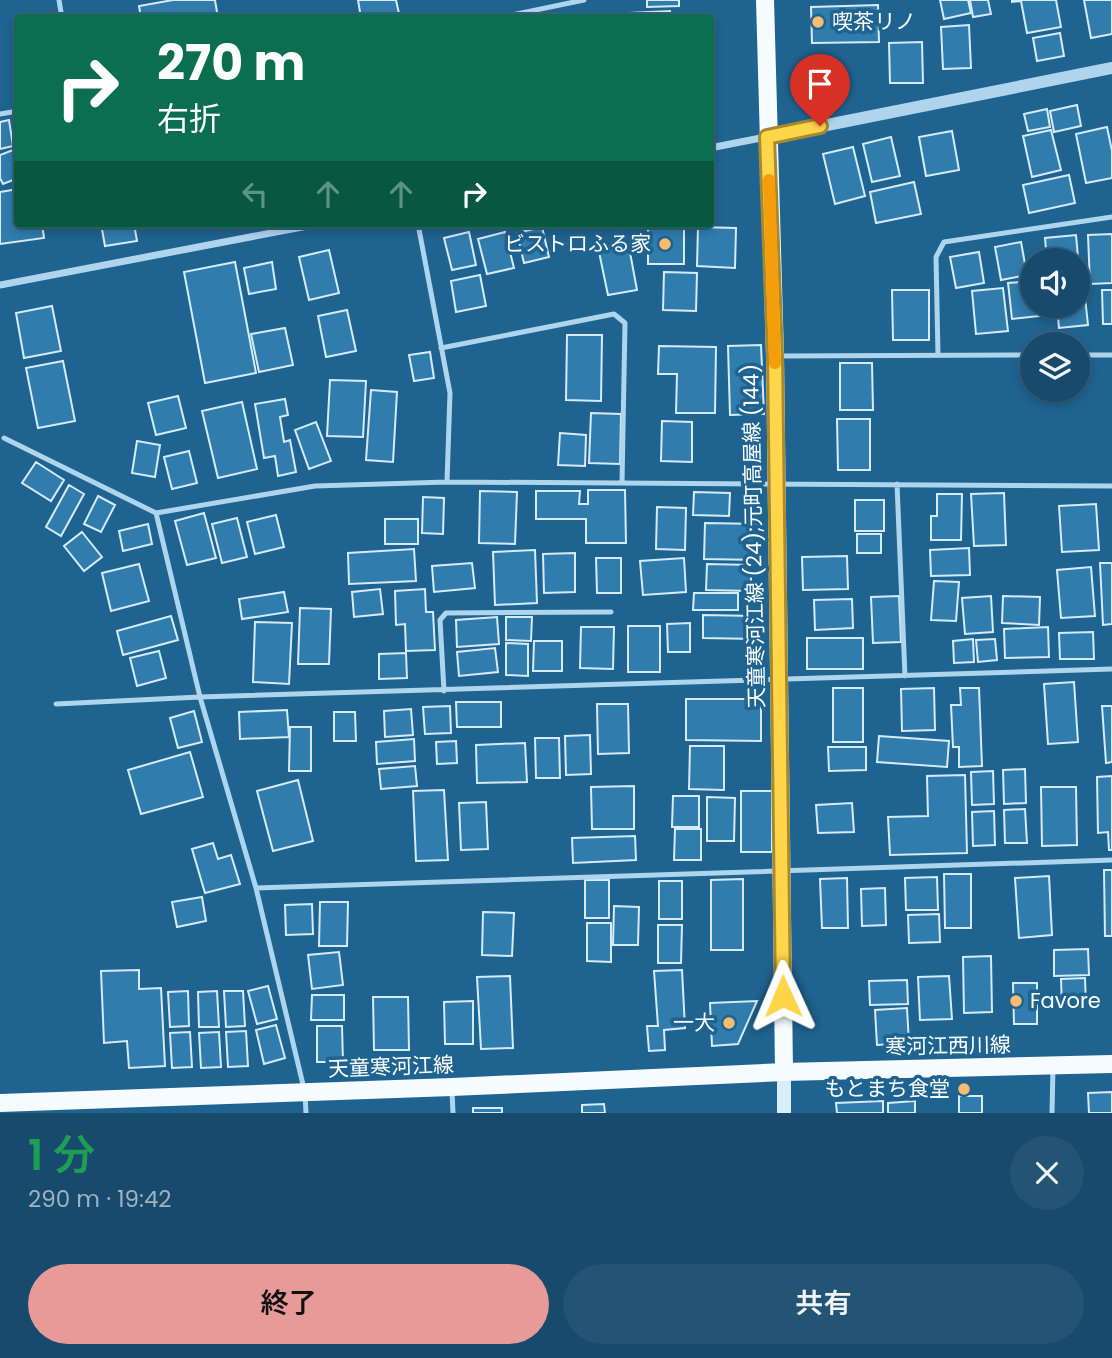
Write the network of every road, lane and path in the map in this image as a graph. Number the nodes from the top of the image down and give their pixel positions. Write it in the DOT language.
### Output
graph roads {
  1 [pos="584,0"];
  2 [pos="765,0"];
  3 [pos="516,14"];
  4 [pos="1112,68"];
  5 [pos="767,137"];
  6 [pos="714,147"];
  7 [pos="1112,217"];
  8 [pos="297,228"];
  9 [pos="419,228"];
  10 [pos="0,285"];
  11 [pos="441,348"];
  12 [pos="938,355"];
  13 [pos="1020,355"];
  14 [pos="1090,355"];
  15 [pos="1112,355"];
  16 [pos="775,356"];
  17 [pos="4,438"];
  18 [pos="447,482"];
  19 [pos="622,483"];
  20 [pos="775,484"];
  21 [pos="897,484"];
  22 [pos="1112,486"];
  23 [pos="156,513"];
  24 [pos="611,612"];
  25 [pos="1112,669"];
  26 [pos="905,676"];
  27 [pos="778,681"];
  28 [pos="444,691"];
  29 [pos="200,697"];
  30 [pos="56,704"];
  31 [pos="1112,860"];
  32 [pos="781,870"];
  33 [pos="256,888"];
  34 [pos="1112,1064"];
  35 [pos="1053,1067"];
  36 [pos="784,1072"];
  37 [pos="452,1087"];
  38 [pos="305,1093"];
  39 [pos="0,1103"];
  40 [pos="306,1113"];
  41 [pos="453,1113"];
  42 [pos="784,1113"];
  43 [pos="1052,1113"];
  1 -- 3 [label="lane"];
  2 -- 5 [label="main road, 天童寒河江線 (24);元町高屋線 (144)"];
  4 -- 5 [label="street"];
  5 -- 6 [label="street"];
  5 -- 16 [label="main road, 天童寒河江線 (24);元町高屋線 (144)"];
  7 -- 12 [label="lane"];
  8 -- 10 [label="street"];
  9 -- 11 [label="lane"];
  11 -- 18 [label="lane"];
  11 -- 19 [label="lane"];
  12 -- 13 [label="lane"];
  12 -- 16 [label="lane"];
  14 -- 15 [label="lane"];
  16 -- 20 [label="main road, 天童寒河江線 (24);元町高屋線 (144)"];
  17 -- 23 [label="lane"];
  18 -- 19 [label="lane"];
  18 -- 23 [label="lane"];
  19 -- 20 [label="lane"];
  20 -- 21 [label="lane"];
  20 -- 27 [label="main road, 天童寒河江線 (24);元町高屋線 (144)"];
  21 -- 22 [label="lane"];
  21 -- 26 [label="lane"];
  23 -- 29 [label="lane"];
  24 -- 28 [label="lane"];
  25 -- 26 [label="lane"];
  26 -- 27 [label="lane"];
  27 -- 28 [label="lane"];
  27 -- 32 [label="main road, 天童寒河江線 (24);元町高屋線 (144)"];
  28 -- 29 [label="lane"];
  29 -- 30 [label="lane"];
  29 -- 33 [label="lane"];
  31 -- 32 [label="lane"];
  32 -- 33 [label="lane"];
  32 -- 36 [label="main road, 天童寒河江線 (24);元町高屋線 (144)"];
  33 -- 38 [label="lane"];
  34 -- 35 [label="main road, 寒河江西川線"];
  35 -- 36 [label="main road, 寒河江西川線"];
  35 -- 43 [label="lane"];
  36 -- 37 [label="main road, 天童寒河江線"];
  36 -- 42 [label="main road"];
  37 -- 38 [label="main road, 天童寒河江線"];
  37 -- 41 [label="lane"];
  38 -- 39 [label="main road, 天童寒河江線"];
  38 -- 40 [label="lane"];
}
